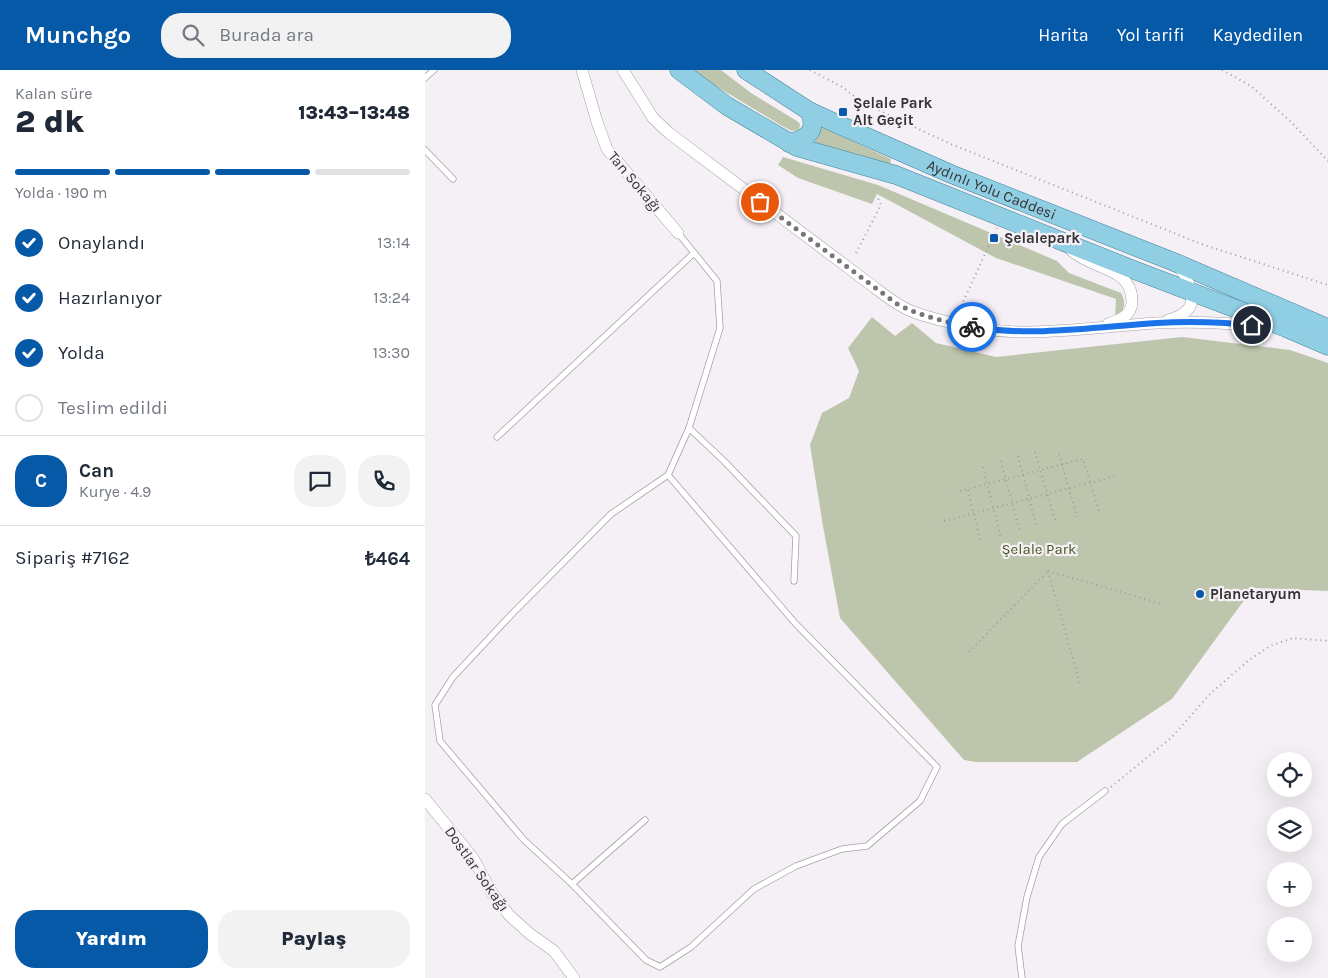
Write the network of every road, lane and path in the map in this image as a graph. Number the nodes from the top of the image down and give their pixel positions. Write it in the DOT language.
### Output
graph roads {
  1 [pos="434,70"];
  2 [pos="582,70"];
  3 [pos="623,70"];
  4 [pos="664,70"];
  5 [pos="679,70"];
  6 [pos="746,70"];
  7 [pos="810,70"];
  8 [pos="1222,70"];
  9 [pos="425,78"];
  10 [pos="727,106"];
  11 [pos="809,110"];
  12 [pos="789,143"];
  13 [pos="425,150"];
  14 [pos="1328,161"];
  15 [pos="453,179"];
  16 [pos="878,198"];
  17 [pos="678,233"];
  18 [pos="995,235"];
  19 [pos="1060,240"];
  20 [pos="857,252"];
  21 [pos="694,253"];
  22 [pos="1174,262"];
  23 [pos="1328,285"];
  24 [pos="1191,292"];
  25 [pos="953,323"];
  26 [pos="1155,323"];
  27 [pos="1286,328"];
  28 [pos="1328,328"];
  29 [pos="1093,329"];
  30 [pos="1328,346"];
  31 [pos="689,428"];
  32 [pos="497,437"];
  33 [pos="1035,452"];
  34 [pos="1059,454"];
  35 [pos="1017,456"];
  36 [pos="1001,461"];
  37 [pos="1063,465"];
  38 [pos="983,467"];
  39 [pos="1041,470"];
  40 [pos="668,475"];
  41 [pos="1023,475"];
  42 [pos="1116,476"];
  43 [pos="1006,479"];
  44 [pos="1090,482"];
  45 [pos="987,484"];
  46 [pos="1069,488"];
  47 [pos="968,489"];
  48 [pos="960,491"];
  49 [pos="1048,494"];
  50 [pos="1029,498"];
  51 [pos="1012,503"];
  52 [pos="993,508"];
  53 [pos="1099,511"];
  54 [pos="974,513"];
  55 [pos="1077,517"];
  56 [pos="944,521"];
  57 [pos="1056,522"];
  58 [pos="1037,528"];
  59 [pos="1020,532"];
  60 [pos="1001,538"];
  61 [pos="981,543"];
  62 [pos="1048,571"];
  63 [pos="794,582"];
  64 [pos="1162,604"];
  65 [pos="1328,641"];
  66 [pos="969,652"];
  67 [pos="1080,684"];
  68 [pos="1105,792"];
  69 [pos="425,799"];
  70 [pos="645,820"];
  71 [pos="572,884"];
  72 [pos="574,978"];
  73 [pos="1022,978"];
  1 -- 9 [label="lane"];
  2 -- 17 [label="street, Tan Sokağı"];
  3 -- 25 [label="street, Aydınlı Yolu Caddesi"];
  4 -- 10 [label="main road"];
  5 -- 10 [label="main road, Aydınlı Yolu Caddesi"];
  6 -- 11 [label="main road, Aydınlı Yolu Caddesi"];
  7 -- 23 [label="path"];
  8 -- 14 [label="path"];
  10 -- 12 [label="main road, Aydınlı Yolu Caddesi"];
  11 -- 12 [label="main road"];
  11 -- 22 [label="main road, Aydınlı Yolu Caddesi"];
  12 -- 19 [label="main road, Aydınlı Yolu Caddesi"];
  13 -- 15 [label="lane"];
  16 -- 20 [label="path"];
  17 -- 21 [label="lane"];
  18 -- 25 [label="path"];
  19 -- 24 [label="main road, Aydınlı Yolu Caddesi"];
  19 -- 29 [label="street, Aydınlı Yolu Caddesi"];
  21 -- 31 [label="lane"];
  21 -- 32 [label="lane"];
  22 -- 24 [label="street"];
  22 -- 28 [label="main road, Aydınlı Yolu Caddesi"];
  24 -- 26 [label="street, Aydınlı Yolu Caddesi"];
  24 -- 27 [label="main road, Aydınlı Yolu Caddesi"];
  25 -- 29 [label="street, Aydınlı Yolu Caddesi"];
  26 -- 27 [label="street, Aydınlı Yolu Caddesi"];
  26 -- 29 [label="street, Aydınlı Yolu Caddesi"];
  27 -- 30 [label="main road, Aydınlı Yolu Caddesi"];
  31 -- 40 [label="lane"];
  31 -- 63 [label="lane"];
  33 -- 39 [label="path"];
  34 -- 37 [label="path"];
  35 -- 41 [label="path"];
  36 -- 43 [label="path"];
  37 -- 39 [label="path"];
  37 -- 44 [label="path"];
  37 -- 46 [label="path"];
  38 -- 45 [label="path"];
  39 -- 41 [label="path"];
  39 -- 49 [label="path"];
  40 -- 71 [label="lane"];
  40 -- 71 [label="lane"];
  41 -- 43 [label="path"];
  41 -- 50 [label="path"];
  42 -- 44 [label="path"];
  43 -- 45 [label="path"];
  43 -- 51 [label="path"];
  44 -- 46 [label="path"];
  44 -- 53 [label="path"];
  45 -- 47 [label="path"];
  45 -- 52 [label="path"];
  46 -- 49 [label="path"];
  46 -- 55 [label="path"];
  47 -- 48 [label="path"];
  47 -- 54 [label="path"];
  49 -- 50 [label="path"];
  49 -- 57 [label="path"];
  50 -- 51 [label="path"];
  50 -- 58 [label="path"];
  51 -- 52 [label="path"];
  51 -- 59 [label="path"];
  52 -- 54 [label="path"];
  52 -- 60 [label="path"];
  54 -- 56 [label="path"];
  54 -- 61 [label="path"];
  62 -- 64 [label="path"];
  62 -- 66 [label="path"];
  62 -- 67 [label="path"];
  65 -- 68 [label="path"];
  68 -- 73 [label="lane"];
  69 -- 72 [label="street, Dostlar Sokağı"];
  70 -- 71 [label="lane"];
}
